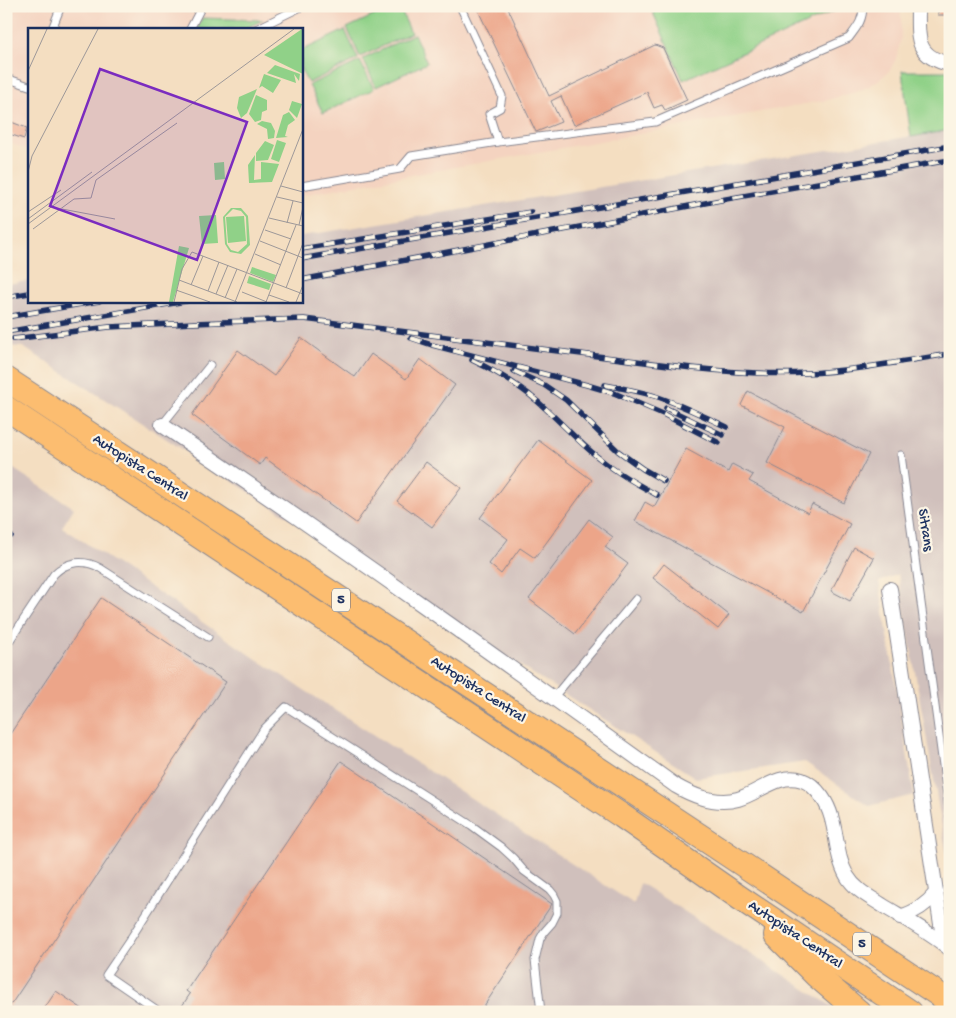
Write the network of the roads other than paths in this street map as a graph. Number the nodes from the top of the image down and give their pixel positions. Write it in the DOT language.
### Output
graph roads {
  1 [pos="61,6"];
  2 [pos="202,6"];
  3 [pos="302,6"];
  4 [pos="460,6"];
  5 [pos="863,6"];
  6 [pos="918,6"];
  7 [pos="52,28"];
  8 [pos="191,28"];
  9 [pos="258,28"];
  10 [pos="950,64"];
  11 [pos="6,78"];
  12 [pos="28,86"];
  13 [pos="498,142"];
  14 [pos="302,186"];
  15 [pos="210,365"];
  16 [pos="6,379"];
  17 [pos="6,408"];
  18 [pos="162,425"];
  19 [pos="901,455"];
  20 [pos="890,590"];
  21 [pos="636,599"];
  22 [pos="208,637"];
  23 [pos="6,646"];
  24 [pos="553,698"];
  25 [pos="950,817"];
  26 [pos="936,893"];
  27 [pos="740,898"];
  28 [pos="900,916"];
  29 [pos="947,947"];
  30 [pos="950,1002"];
  31 [pos="160,1012"];
  32 [pos="541,1012"];
  33 [pos="859,1012"];
  34 [pos="910,1012"];
  1 -- 7 [label="lane"];
  2 -- 8 [label="lane"];
  3 -- 9 [label="lane"];
  4 -- 13 [label="lane"];
  5 -- 13 [label="lane"];
  6 -- 10 [label="street"];
  11 -- 12 [label="lane"];
  13 -- 14 [label="lane"];
  15 -- 18 [label="lane"];
  16 -- 30 [label="highway, Autopista Central / 5"];
  17 -- 27 [label="highway, Autopista Central / 5"];
  18 -- 24 [label="street"];
  19 -- 25 [label="lane, Sitrans"];
  20 -- 26 [label="street"];
  21 -- 24 [label="lane"];
  22 -- 23 [label="lane"];
  24 -- 28 [label="street"];
  26 -- 28 [label="street"];
  26 -- 29 [label="street"];
  27 -- 33 [label="highway"];
  27 -- 34 [label="highway, Autopista Central / 5"];
  28 -- 29 [label="street"];
  31 -- 32 [label="lane"];
}
